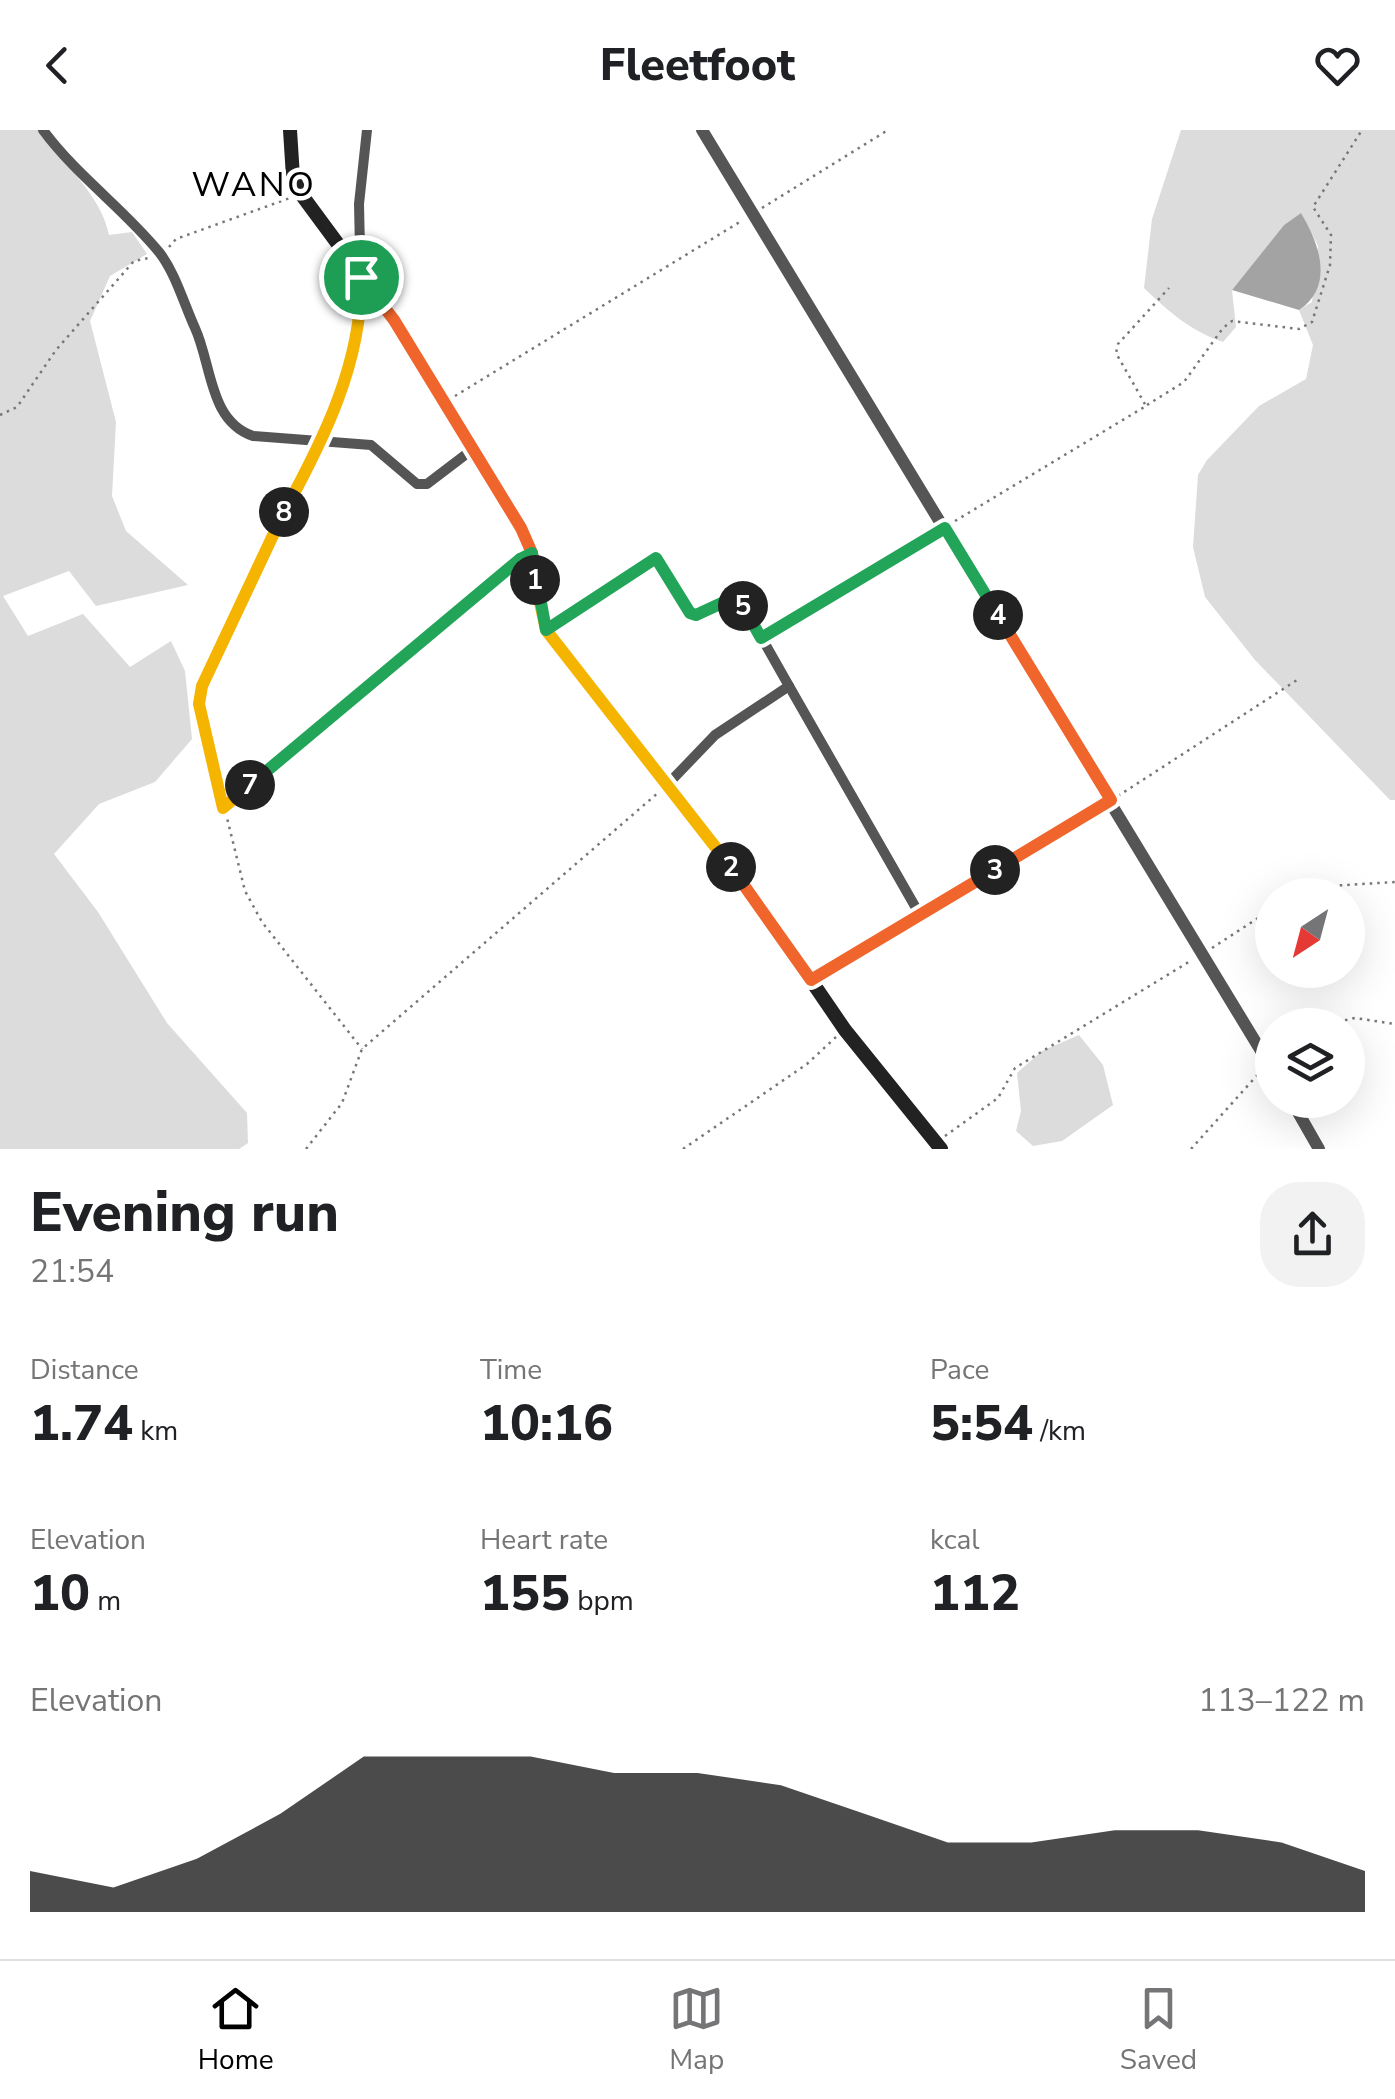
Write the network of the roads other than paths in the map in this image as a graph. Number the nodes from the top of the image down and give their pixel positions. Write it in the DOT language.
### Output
graph roads {
  1 [pos="43,130"];
  2 [pos="290,130"];
  3 [pos="367,130"];
  4 [pos="702,130"];
  5 [pos="361,277"];
  6 [pos="322,441"];
  7 [pos="473,449"];
  8 [pos="656,558"];
  9 [pos="747,612"];
  10 [pos="546,630"];
  11 [pos="788,686"];
  12 [pos="667,785"];
  13 [pos="811,980"];
  14 [pos="1255,1039"];
  15 [pos="1302,1118"];
  16 [pos="938,1146"];
  17 [pos="1320,1149"];
  1 -- 6 [label="street"];
  2 -- 5 [label="main road"];
  3 -- 5 [label="street"];
  4 -- 14 [label="street"];
  5 -- 6 [label="street"];
  5 -- 7 [label="main road"];
  6 -- 7 [label="street"];
  7 -- 10 [label="main road"];
  8 -- 10 [label="street"];
  9 -- 11 [label="street"];
  10 -- 12 [label="main road"];
  11 -- 12 [label="street"];
  11 -- 13 [label="street"];
  12 -- 13 [label="main road"];
  13 -- 16 [label="main road"];
  15 -- 17 [label="street"];
}
